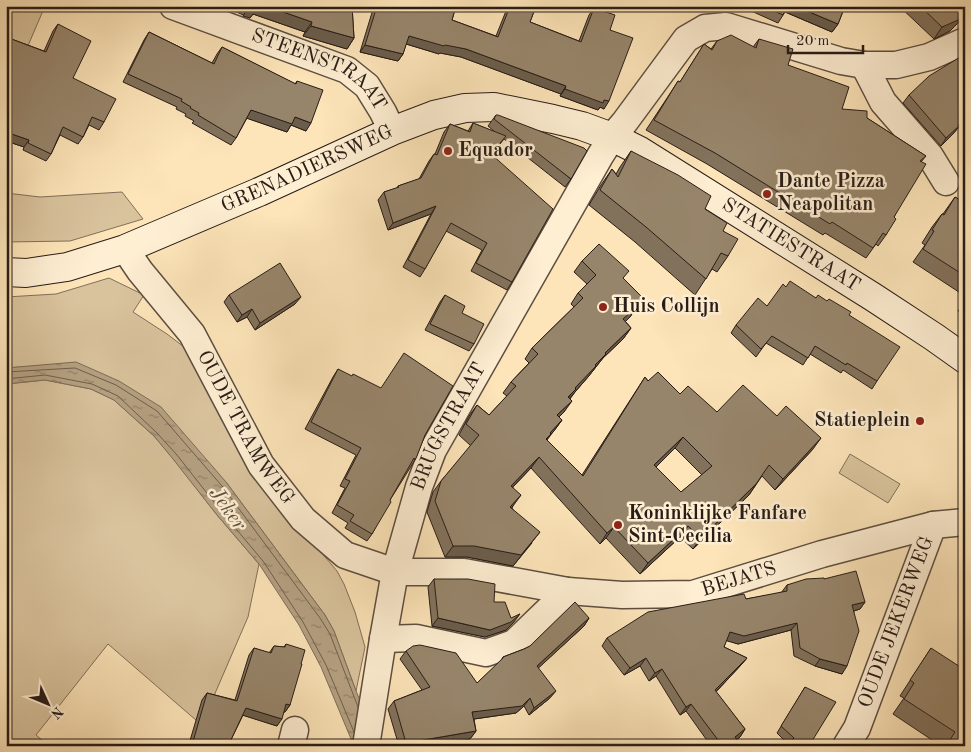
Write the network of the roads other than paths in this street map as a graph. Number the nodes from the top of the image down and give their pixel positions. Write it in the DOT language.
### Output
graph roads {
  1 [pos="173,6"];
  2 [pos="706,17"];
  3 [pos="965,41"];
  4 [pos="864,65"];
  5 [pos="392,131"];
  6 [pos="612,137"];
  7 [pos="946,182"];
  8 [pos="125,249"];
  9 [pos="6,272"];
  10 [pos="965,359"];
  11 [pos="965,522"];
  12 [pos="933,525"];
  13 [pos="395,572"];
  14 [pos="568,591"];
  15 [pos="383,639"];
  16 [pos="366,746"];
  17 [pos="846,746"];
  1 -- 5 [label="street, STEENSTRAAT"];
  2 -- 4 [label="street"];
  2 -- 6 [label="street, BRUGSTRAAT"];
  3 -- 4 [label="street"];
  4 -- 7 [label="street"];
  5 -- 6 [label="main road, GRENADIERSWEG"];
  5 -- 8 [label="main road, GRENADIERSWEG"];
  6 -- 10 [label="main road, STATIESTRAAT"];
  6 -- 13 [label="street, BRUGSTRAAT"];
  8 -- 9 [label="main road, GRENADIERSWEG"];
  8 -- 13 [label="street, OUDE TRAMWEG"];
  11 -- 12 [label="street, BEJATS"];
  12 -- 14 [label="street, BEJATS"];
  12 -- 17 [label="street, OUDE JEKERWEG"];
  13 -- 14 [label="street, BEJATS"];
  13 -- 15 [label="street, BRUGSTRAAT"];
  14 -- 15 [label="street"];
  15 -- 16 [label="street, BRUGSTRAAT"];
}
